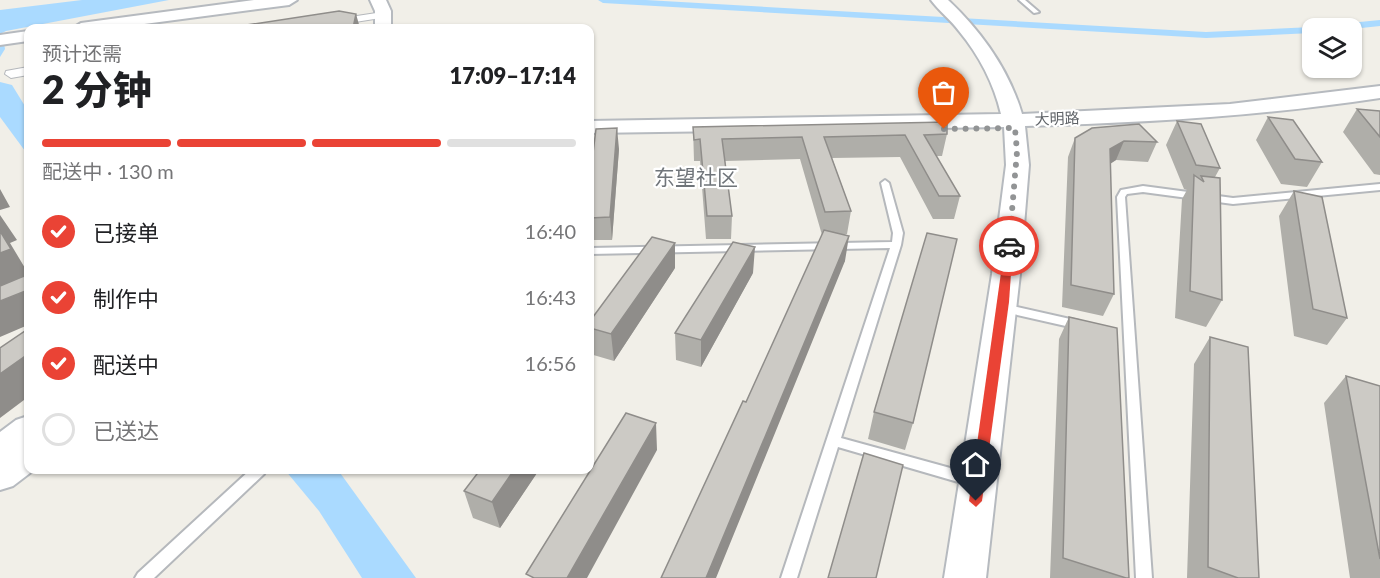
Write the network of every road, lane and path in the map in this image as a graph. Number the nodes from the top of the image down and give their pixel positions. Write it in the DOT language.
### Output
graph roads {
  1 [pos="288,0"];
  2 [pos="395,0"];
  3 [pos="939,0"];
  4 [pos="1022,0"];
  5 [pos="1036,12"];
  6 [pos="386,16"];
  7 [pos="111,24"];
  8 [pos="327,24"];
  9 [pos="24,37"];
  10 [pos="0,40"];
  11 [pos="24,72"];
  12 [pos="11,74"];
  13 [pos="1380,92"];
  14 [pos="1380,102"];
  15 [pos="1014,124"];
  16 [pos="594,127"];
  17 [pos="594,134"];
  18 [pos="885,183"];
  19 [pos="1380,187"];
  20 [pos="896,245"];
  21 [pos="594,251"];
  22 [pos="1003,308"];
  23 [pos="1095,329"];
  24 [pos="24,433"];
  25 [pos="834,441"];
  26 [pos="0,451"];
  27 [pos="24,457"];
  28 [pos="255,474"];
  29 [pos="0,475"];
  30 [pos="978,482"];
  31 [pos="143,578"];
  32 [pos="789,578"];
  33 [pos="965,578"];
  34 [pos="1144,578"];
  1 -- 7 [label="street"];
  2 -- 6 [label="street"];
  3 -- 15 [label="street"];
  4 -- 5 [label="lane"];
  6 -- 8 [label="street"];
  9 -- 10 [label="street"];
  11 -- 12 [label="street"];
  13 -- 15 [label="street, 大明路"];
  14 -- 15 [label="street, 大明路"];
  15 -- 16 [label="street, 大明路"];
  15 -- 17 [label="street, 大明路"];
  15 -- 22 [label="street"];
  18 -- 20 [label="lane"];
  19 -- 34 [label="lane"];
  20 -- 21 [label="lane"];
  20 -- 25 [label="lane"];
  22 -- 23 [label="lane"];
  22 -- 30 [label="street"];
  24 -- 26 [label="street"];
  25 -- 30 [label="lane"];
  25 -- 32 [label="lane"];
  27 -- 29 [label="street"];
  28 -- 31 [label="lane"];
  30 -- 33 [label="street"];
}
